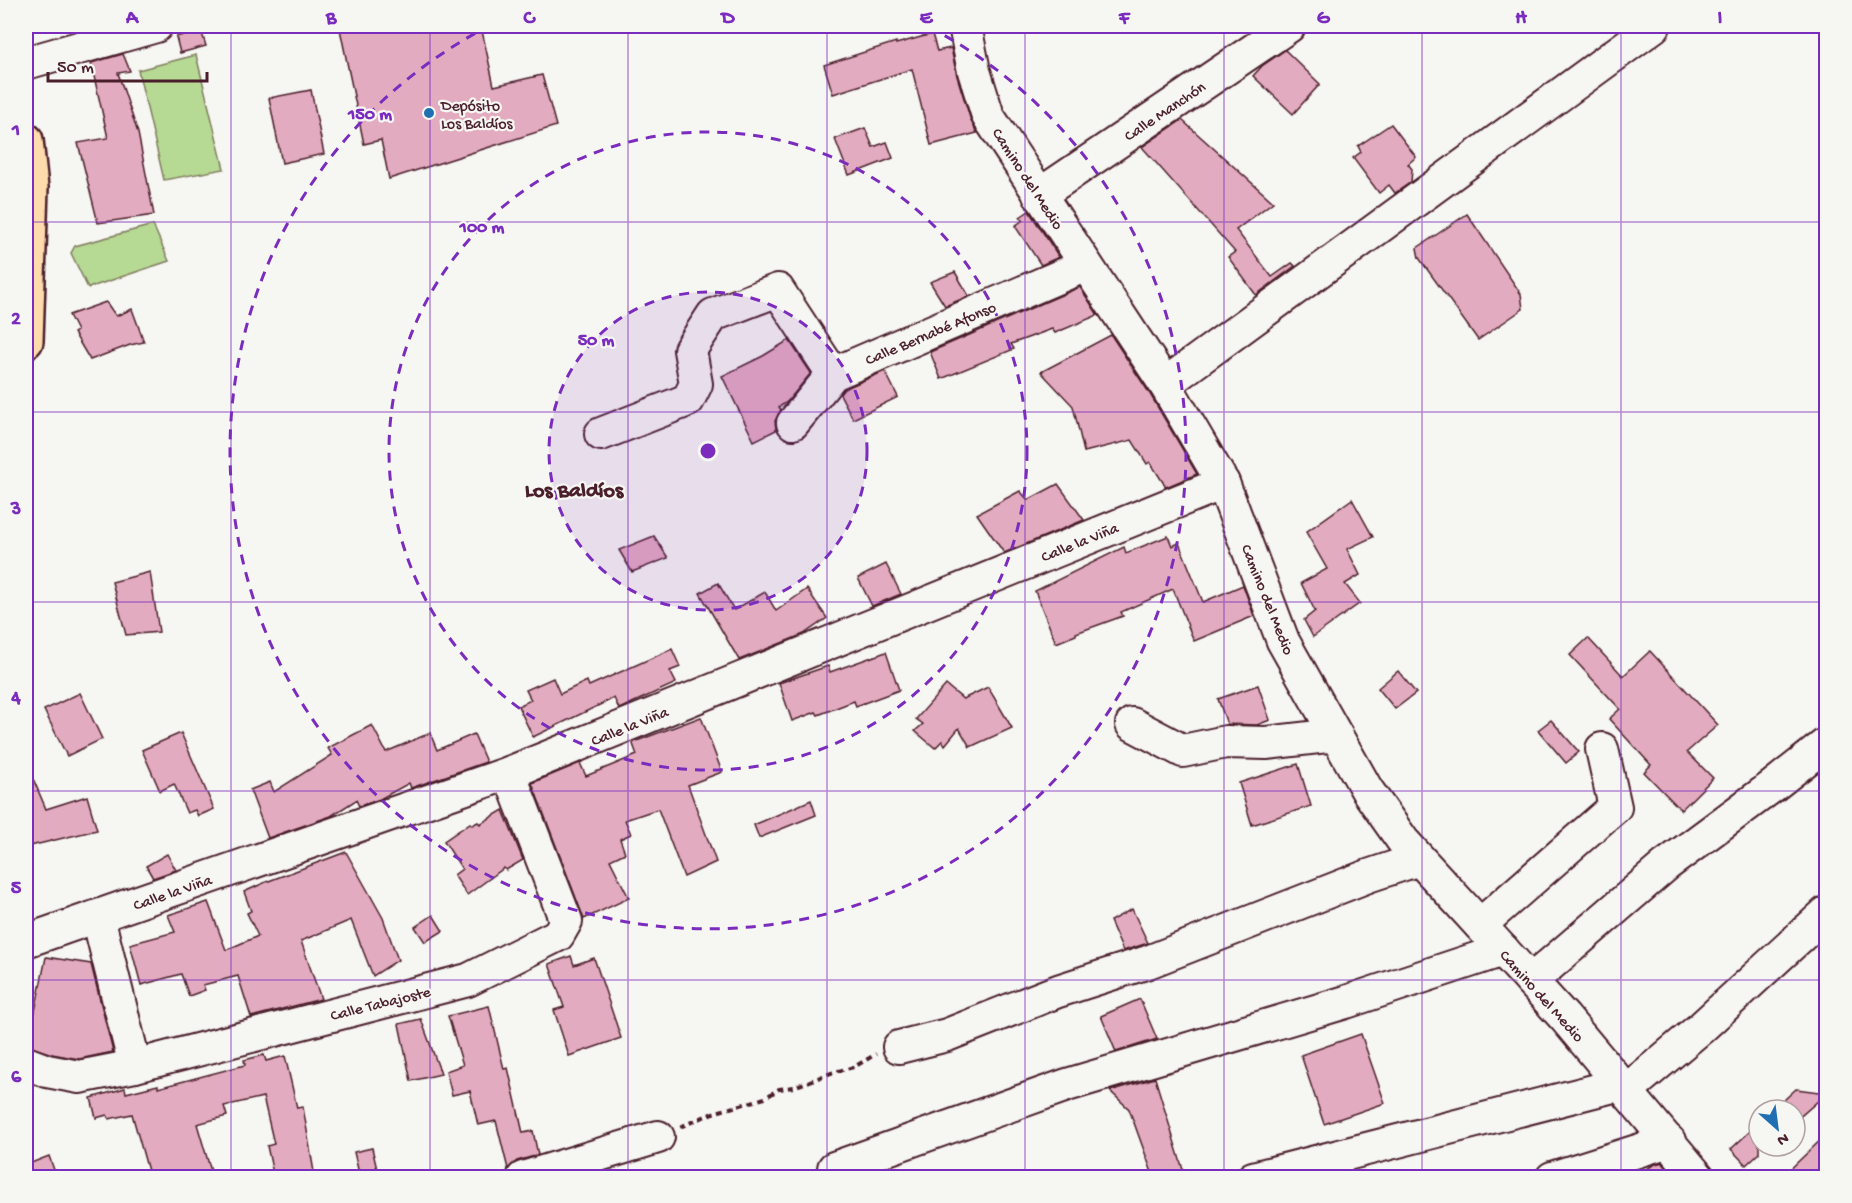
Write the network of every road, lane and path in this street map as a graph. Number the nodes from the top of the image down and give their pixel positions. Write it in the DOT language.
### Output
graph roads {
  1 [pos="156,26"];
  2 [pos="965,26"];
  3 [pos="1289,26"];
  4 [pos="1654,26"];
  5 [pos="26,63"];
  6 [pos="26,140"];
  7 [pos="1039,195"];
  8 [pos="28,211"];
  9 [pos="1086,265"];
  10 [pos="26,341"];
  11 [pos="833,374"];
  12 [pos="1165,384"];
  13 [pos="794,423"];
  14 [pos="601,434"];
  15 [pos="1223,483"];
  16 [pos="1132,724"];
  17 [pos="1336,735"];
  18 [pos="1827,744"];
  19 [pos="1602,749"];
  20 [pos="509,773"];
  21 [pos="1419,859"];
  22 [pos="1827,913"];
  23 [pos="98,917"];
  24 [pos="1480,925"];
  25 [pos="26,941"];
  26 [pos="1503,950"];
  27 [pos="1532,981"];
  28 [pos="899,1047"];
  29 [pos="26,1063"];
  30 [pos="135,1066"];
  31 [pos="1623,1087"];
  32 [pos="658,1137"];
  33 [pos="1669,1142"];
  34 [pos="523,1178"];
  35 [pos="840,1178"];
  36 [pos="1254,1178"];
  37 [pos="1552,1178"];
  38 [pos="1699,1178"];
  1 -- 5 [label="street"];
  2 -- 7 [label="street, Camino del Medio"];
  3 -- 7 [label="street, Calle Manchón"];
  4 -- 12 [label="street"];
  6 -- 8 [label="main road"];
  7 -- 9 [label="street, Camino del Medio"];
  8 -- 10 [label="main road"];
  9 -- 11 [label="street, Calle Bernabé Afonso"];
  9 -- 12 [label="street, Camino del Medio"];
  11 -- 13 [label="street, Calle Bernabé Afonso"];
  11 -- 14 [label="street"];
  12 -- 15 [label="street, Camino del Medio"];
  15 -- 17 [label="street, Camino del Medio"];
  15 -- 20 [label="street, Calle la Viña"];
  16 -- 17 [label="street"];
  17 -- 21 [label="street, Camino del Medio"];
  18 -- 27 [label="street"];
  19 -- 24 [label="street"];
  20 -- 23 [label="street, Calle la Viña"];
  20 -- 30 [label="street, Calle Tabajoste"];
  21 -- 24 [label="street, Camino del Medio"];
  21 -- 28 [label="street"];
  22 -- 31 [label="street"];
  23 -- 25 [label="street, Calle la Viña"];
  23 -- 30 [label="street"];
  24 -- 26 [label="street, Camino del Medio"];
  26 -- 27 [label="street, Camino del Medio"];
  26 -- 35 [label="street"];
  27 -- 31 [label="street, Camino del Medio"];
  28 -- 32 [label="path"];
  29 -- 30 [label="street, Calle Tabajoste"];
  31 -- 33 [label="street, Camino del Medio"];
  31 -- 36 [label="street"];
  32 -- 34 [label="street"];
  33 -- 37 [label="street"];
  33 -- 38 [label="street, Camino del Medio"];
}
